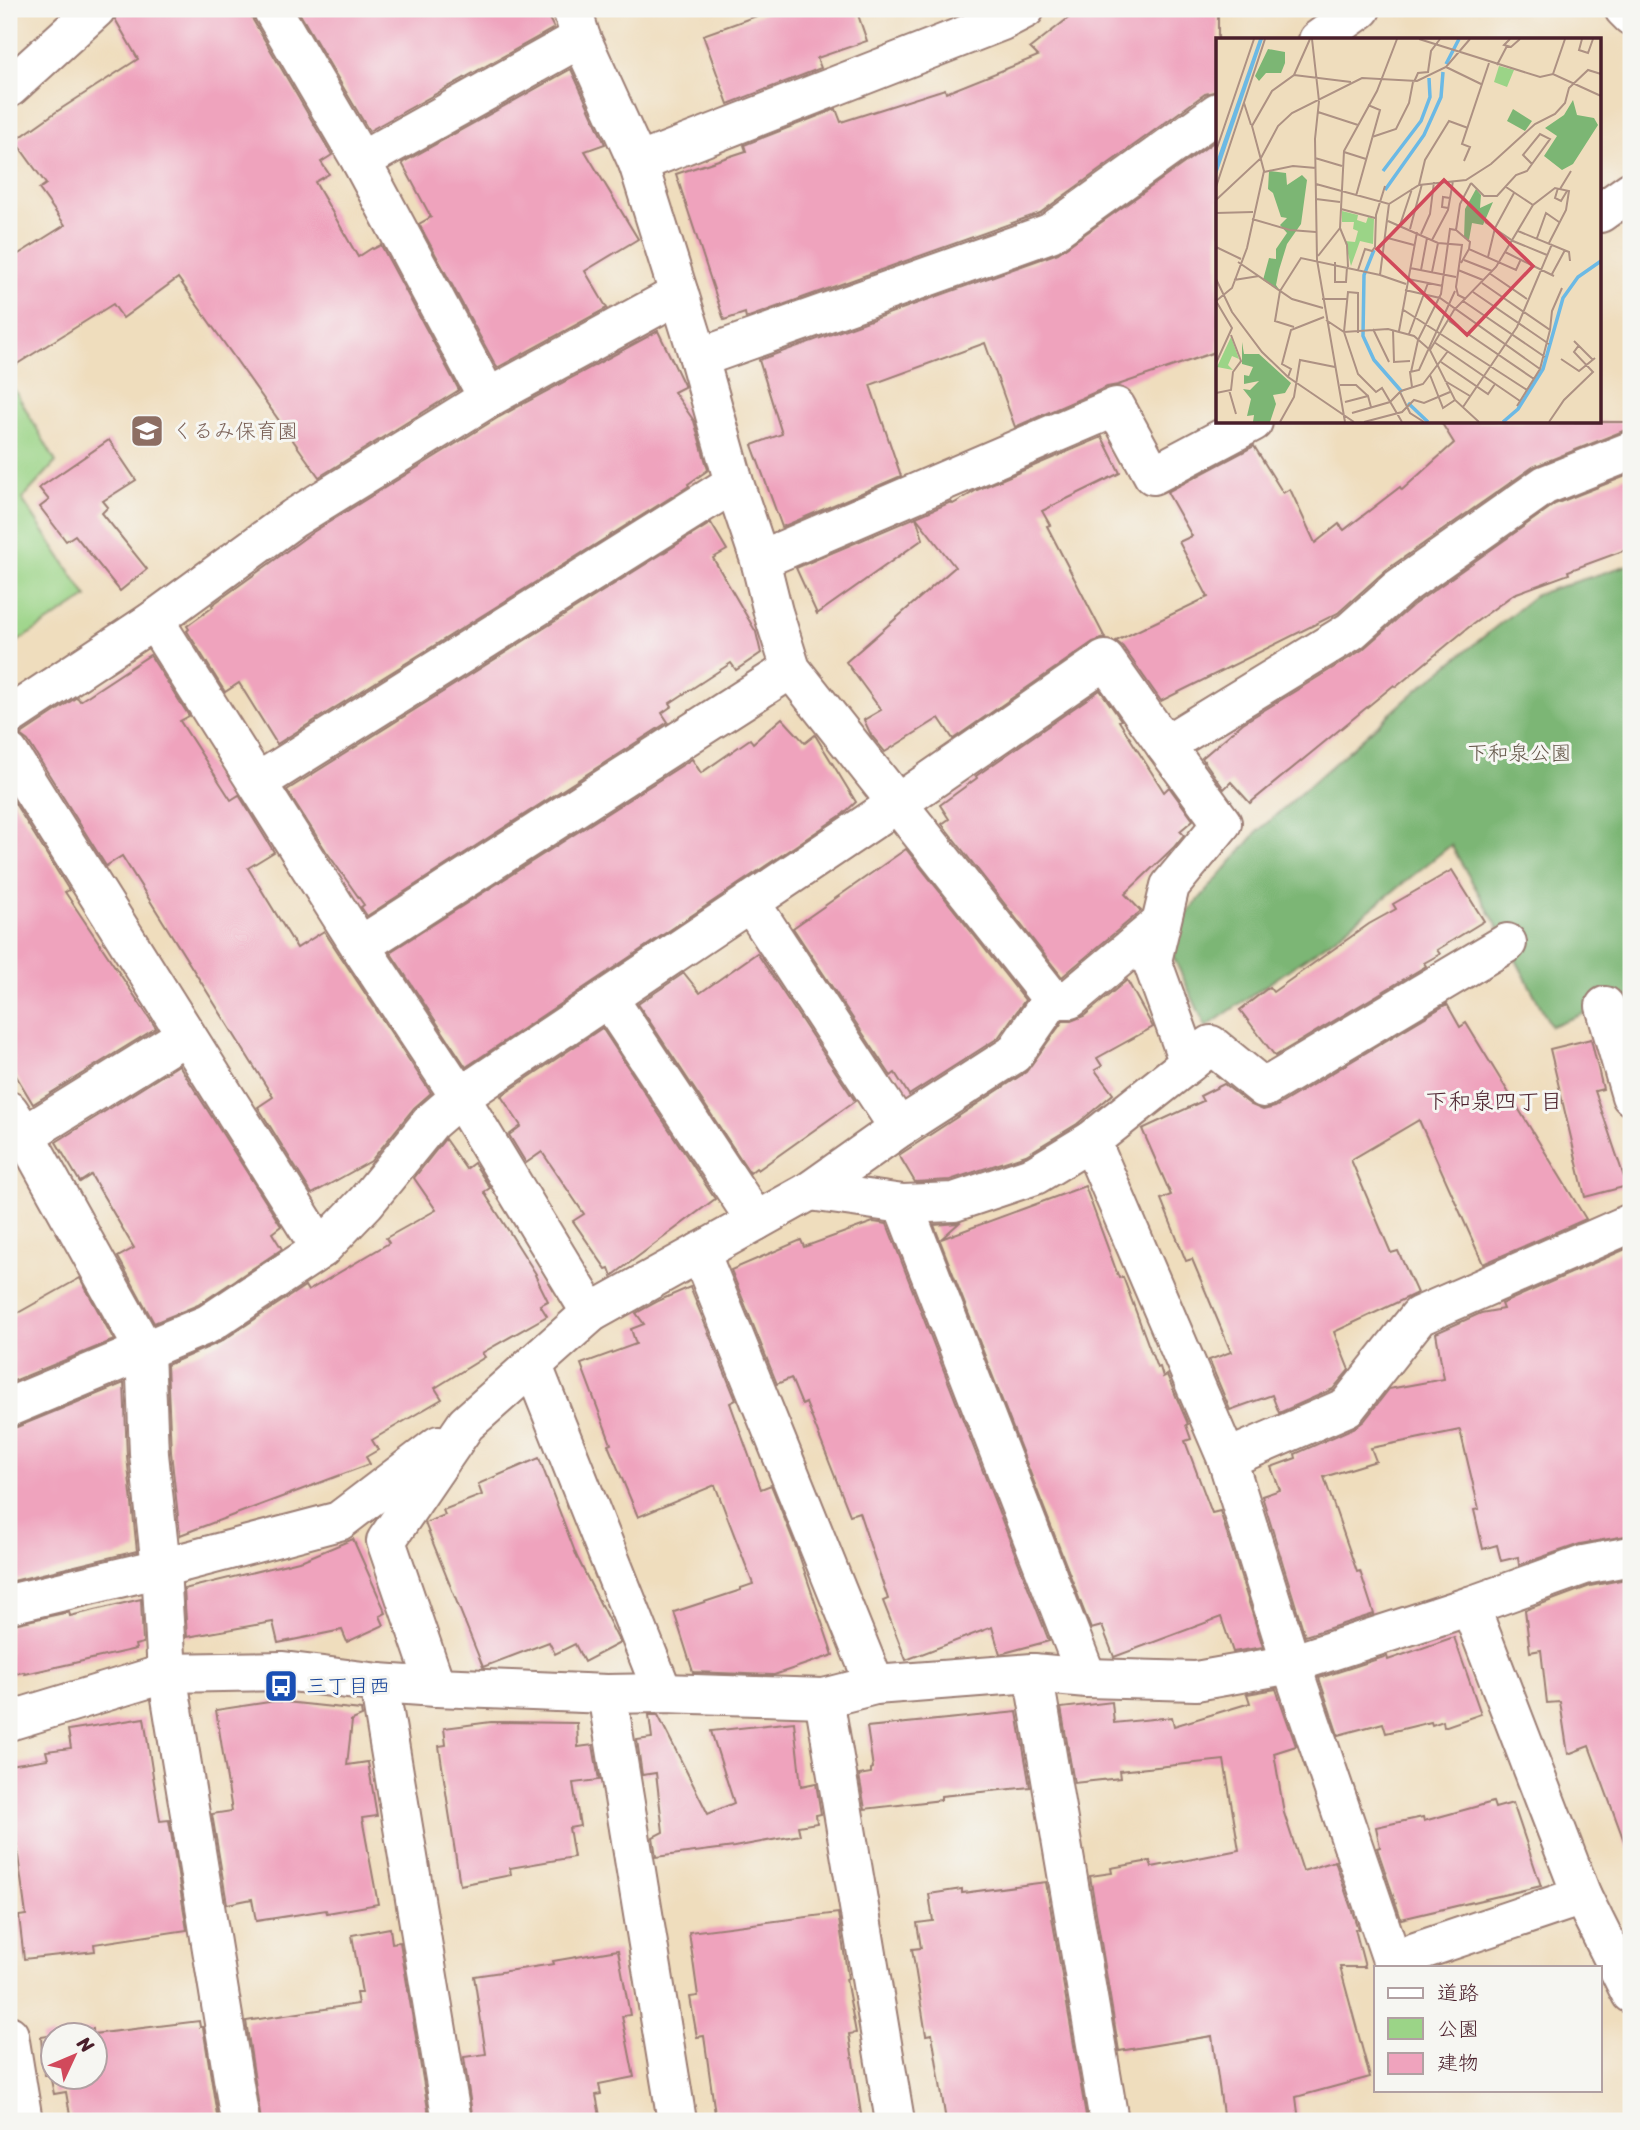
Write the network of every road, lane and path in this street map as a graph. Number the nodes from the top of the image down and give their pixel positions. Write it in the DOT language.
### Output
graph roads {
  1 [pos="96,9"];
  2 [pos="272,9"];
  3 [pos="1025,9"];
  4 [pos="1362,9"];
  5 [pos="1624,9"];
  6 [pos="1631,16"];
  7 [pos="576,23"];
  8 [pos="1321,38"];
  9 [pos="9,88"];
  10 [pos="1216,113"];
  11 [pos="361,161"];
  12 [pos="638,163"];
  13 [pos="1631,191"];
  14 [pos="1602,212"];
  15 [pos="679,294"];
  16 [pos="699,358"];
  17 [pos="488,398"];
  18 [pos="1249,424"];
  19 [pos="1631,451"];
  20 [pos="734,483"];
  21 [pos="760,560"];
  22 [pos="154,620"];
  23 [pos="791,669"];
  24 [pos="9,716"];
  25 [pos="1165,745"];
  26 [pos="9,753"];
  27 [pos="258,782"];
  28 [pos="898,803"];
  29 [pos="750,902"];
  30 [pos="1161,923"];
  31 [pos="1507,943"];
  32 [pos="360,946"];
  33 [pos="608,998"];
  34 [pos="1052,999"];
  35 [pos="1605,1006"];
  36 [pos="186,1035"];
  37 [pos="1189,1063"];
  38 [pos="1631,1096"];
  39 [pos="460,1097"];
  40 [pos="899,1128"];
  41 [pos="14,1130"];
  42 [pos="1091,1141"];
  43 [pos="810,1191"];
  44 [pos="904,1204"];
  45 [pos="756,1221"];
  46 [pos="1631,1223"];
  47 [pos="321,1249"];
  48 [pos="700,1252"];
  49 [pos="592,1312"];
  50 [pos="145,1350"];
  51 [pos="533,1366"];
  52 [pos="9,1407"];
  53 [pos="466,1424"];
  54 [pos="1227,1460"];
  55 [pos="1631,1556"];
  56 [pos="161,1568"];
  57 [pos="9,1604"];
  58 [pos="1470,1606"];
  59 [pos="1291,1664"];
  60 [pos="167,1673"];
  61 [pos="1033,1673"];
  62 [pos="1087,1678"];
  63 [pos="379,1683"];
  64 [pos="875,1685"];
  65 [pos="436,1687"];
  66 [pos="663,1693"];
  67 [pos="607,1694"];
  68 [pos="824,1698"];
  69 [pos="9,1721"];
  70 [pos="1582,1896"];
  71 [pos="1631,1994"];
  72 [pos="9,2035"];
  73 [pos="23,2121"];
  74 [pos="240,2121"];
  75 [pos="452,2121"];
  76 [pos="677,2121"];
  77 [pos="895,2121"];
  78 [pos="1108,2121"];
  1 -- 9 [label="street"];
  2 -- 11 [label="street"];
  3 -- 12 [label="street"];
  4 -- 8 [label="street"];
  5 -- 6 [label="street"];
  7 -- 11 [label="street"];
  7 -- 12 [label="street"];
  10 -- 16 [label="street"];
  11 -- 17 [label="street"];
  12 -- 15 [label="street"];
  13 -- 14 [label="street"];
  15 -- 16 [label="street"];
  15 -- 17 [label="street"];
  16 -- 20 [label="street"];
  17 -- 22 [label="street"];
  18 -- 21 [label="street"];
  19 -- 25 [label="street"];
  20 -- 21 [label="street"];
  20 -- 27 [label="street"];
  21 -- 23 [label="street"];
  22 -- 24 [label="street"];
  22 -- 27 [label="street"];
  23 -- 28 [label="street"];
  23 -- 32 [label="street"];
  25 -- 28 [label="street"];
  25 -- 30 [label="street"];
  26 -- 36 [label="street"];
  27 -- 32 [label="street"];
  28 -- 29 [label="street"];
  28 -- 34 [label="street"];
  29 -- 33 [label="street"];
  29 -- 40 [label="street"];
  30 -- 34 [label="street"];
  30 -- 37 [label="street"];
  31 -- 37 [label="street"];
  32 -- 39 [label="street"];
  33 -- 39 [label="street"];
  33 -- 45 [label="street"];
  34 -- 40 [label="street"];
  35 -- 38 [label="street"];
  36 -- 41 [label="street"];
  36 -- 47 [label="street"];
  37 -- 42 [label="street"];
  39 -- 47 [label="street"];
  39 -- 49 [label="street"];
  40 -- 43 [label="street"];
  41 -- 50 [label="street"];
  42 -- 44 [label="street"];
  42 -- 54 [label="street"];
  43 -- 44 [label="street"];
  43 -- 45 [label="street"];
  44 -- 62 [label="street"];
  45 -- 48 [label="street"];
  46 -- 54 [label="street"];
  47 -- 50 [label="street"];
  48 -- 49 [label="street"];
  48 -- 64 [label="street"];
  49 -- 51 [label="street"];
  50 -- 52 [label="street"];
  50 -- 56 [label="street"];
  51 -- 53 [label="street"];
  51 -- 66 [label="street"];
  53 -- 56 [label="street"];
  53 -- 65 [label="street"];
  54 -- 59 [label="street"];
  55 -- 58 [label="street"];
  56 -- 57 [label="street"];
  56 -- 60 [label="street"];
  58 -- 59 [label="street"];
  58 -- 70 [label="street"];
  59 -- 62 [label="street"];
  59 -- 70 [label="street"];
  60 -- 63 [label="street"];
  60 -- 69 [label="street"];
  60 -- 74 [label="street"];
  61 -- 62 [label="street"];
  61 -- 64 [label="street"];
  61 -- 78 [label="street"];
  63 -- 65 [label="street"];
  63 -- 75 [label="street"];
  64 -- 68 [label="street"];
  65 -- 67 [label="street"];
  66 -- 67 [label="street"];
  66 -- 68 [label="street"];
  67 -- 76 [label="street"];
  68 -- 77 [label="street"];
  70 -- 71 [label="street"];
  72 -- 73 [label="street"];
}
